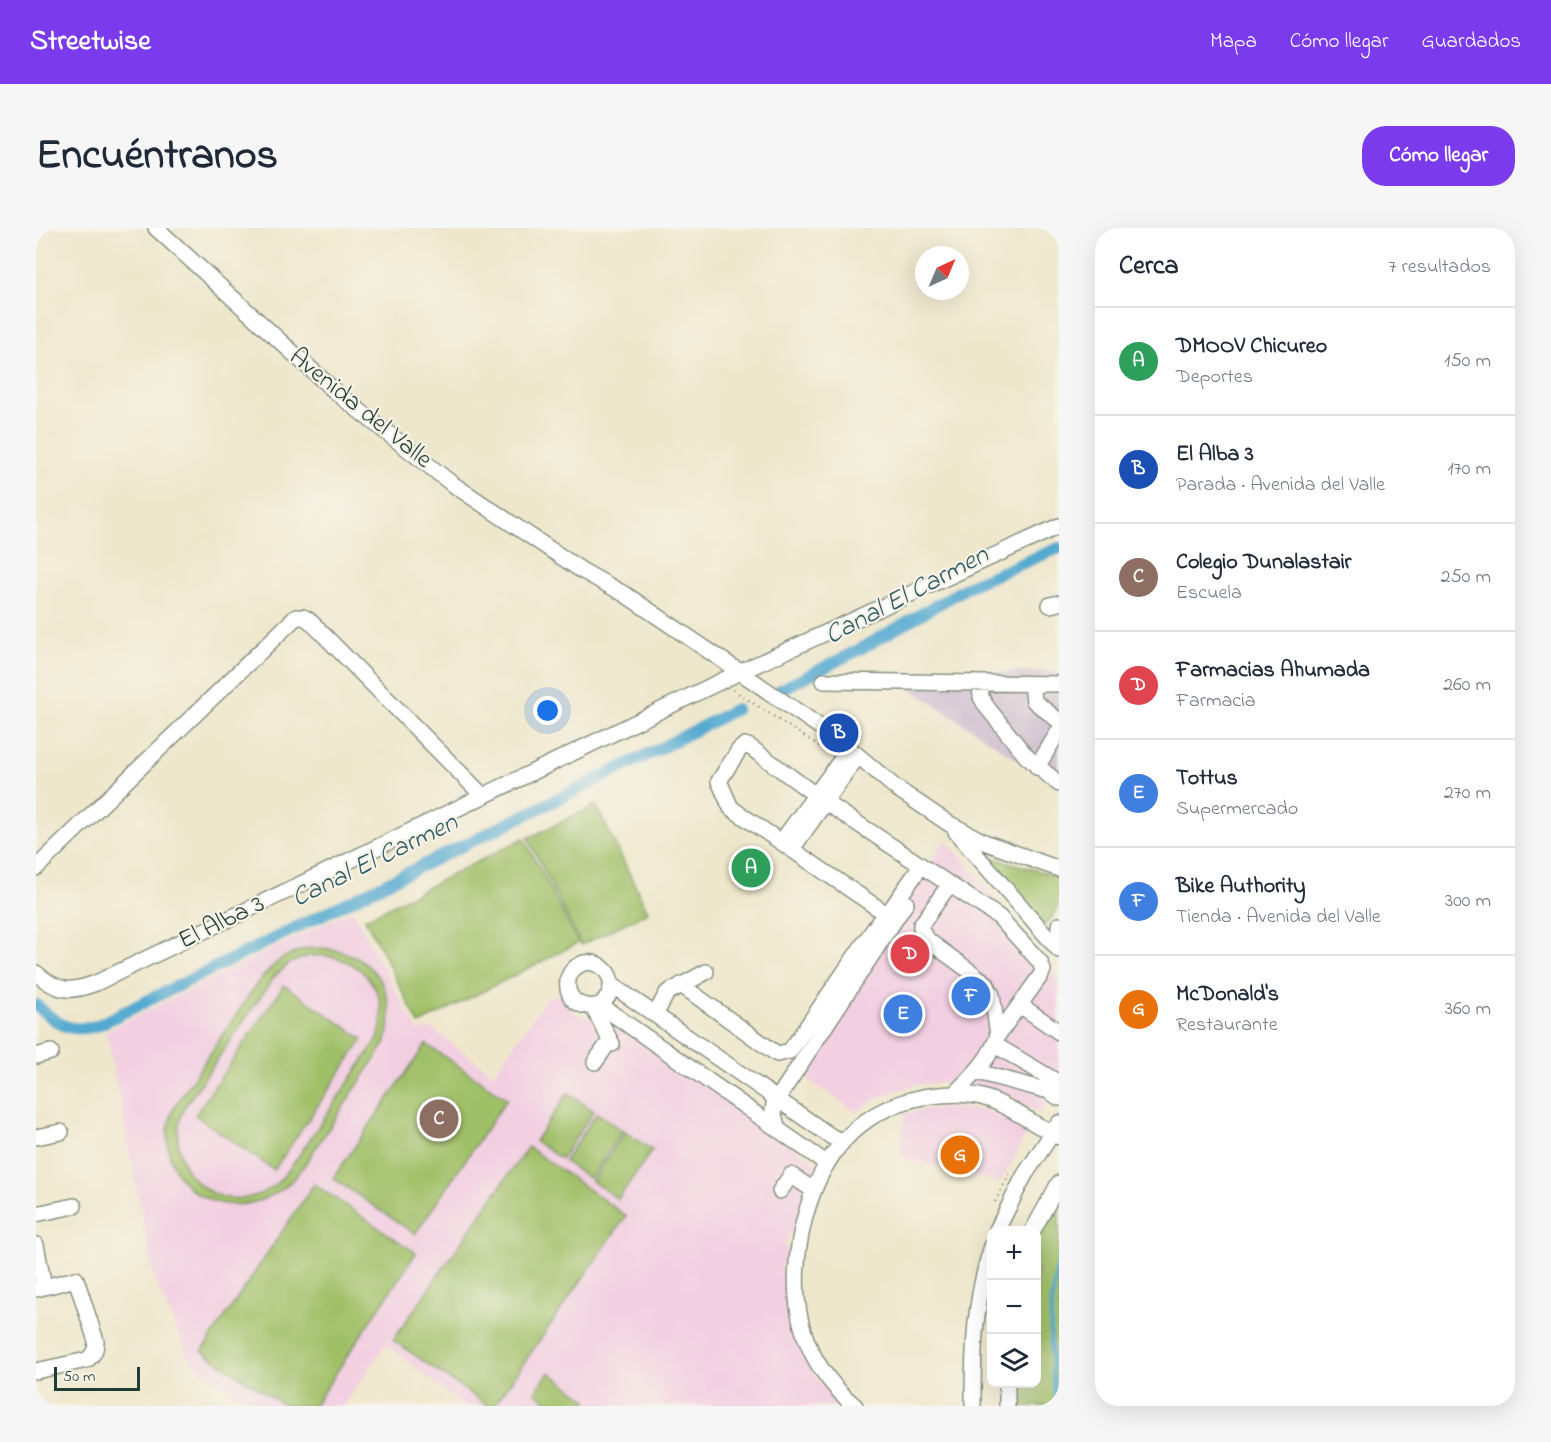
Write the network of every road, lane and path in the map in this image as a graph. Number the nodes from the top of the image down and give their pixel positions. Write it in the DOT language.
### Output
graph roads {
  1 [pos="156,228"];
  2 [pos="1059,526"];
  3 [pos="731,676"];
  4 [pos="824,681"];
  5 [pos="981,684"];
  6 [pos="1059,684"];
  7 [pos="1032,685"];
  8 [pos="1059,722"];
  9 [pos="1059,731"];
  10 [pos="846,760"];
  11 [pos="1037,767"];
  12 [pos="1059,784"];
  13 [pos="896,788"];
  14 [pos="483,796"];
  15 [pos="820,798"];
  16 [pos="948,823"];
  17 [pos="787,846"];
  18 [pos="36,868"];
  19 [pos="1059,868"];
  20 [pos="924,869"];
  21 [pos="949,885"];
  22 [pos="885,914"];
  23 [pos="1059,925"];
  24 [pos="1059,944"];
  25 [pos="1059,950"];
  26 [pos="706,972"];
  27 [pos="36,974"];
  28 [pos="612,985"];
  29 [pos="681,985"];
  30 [pos="1020,1005"];
  31 [pos="597,1006"];
  32 [pos="655,1015"];
  33 [pos="1059,1032"];
  34 [pos="996,1040"];
  35 [pos="595,1062"];
  36 [pos="977,1072"];
  37 [pos="1056,1085"];
  38 [pos="954,1094"];
  39 [pos="981,1097"];
  40 [pos="777,1099"];
  41 [pos="778,1130"];
  42 [pos="1057,1131"];
  43 [pos="61,1132"];
  44 [pos="36,1137"];
  45 [pos="843,1141"];
  46 [pos="826,1163"];
  47 [pos="1059,1183"];
  48 [pos="813,1190"];
  49 [pos="780,1191"];
  50 [pos="74,1206"];
  51 [pos="36,1214"];
  52 [pos="999,1226"];
  53 [pos="1034,1226"];
  54 [pos="36,1245"];
  55 [pos="987,1262"];
  56 [pos="40,1288"];
  57 [pos="36,1371"];
  58 [pos="853,1405"];
  59 [pos="973,1406"];
  1 -- 3 [label="street, Avenida del Valle"];
  2 -- 3 [label="street, El Alba 3"];
  3 -- 10 [label="street, Avenida del Valle"];
  3 -- 10 [label="path"];
  3 -- 13 [label="street, Avenida del Valle"];
  3 -- 14 [label="street, El Alba 3"];
  4 -- 5 [label="street"];
  5 -- 7 [label="street"];
  5 -- 11 [label="street"];
  6 -- 7 [label="street"];
  7 -- 8 [label="street"];
  9 -- 11 [label="street"];
  10 -- 13 [label="street, Avenida del Valle"];
  10 -- 15 [label="street"];
  11 -- 12 [label="street"];
  13 -- 16 [label="street, Avenida del Valle"];
  14 -- 18 [label="street"];
  14 -- 27 [label="street, El Alba 3"];
  15 -- 17 [label="street"];
  15 -- 17 [label="street"];
  15 -- 20 [label="street"];
  16 -- 19 [label="street, Avenida del Valle"];
  16 -- 25 [label="street, Avenida del Valle"];
  17 -- 22 [label="street"];
  20 -- 21 [label="street"];
  20 -- 22 [label="street"];
  20 -- 40 [label="street"];
  21 -- 30 [label="street"];
  21 -- 34 [label="street"];
  22 -- 29 [label="street"];
  23 -- 24 [label="street"];
  26 -- 29 [label="street"];
  28 -- 31 [label="street"];
  28 -- 31 [label="street"];
  28 -- 32 [label="street"];
  29 -- 32 [label="street"];
  30 -- 33 [label="street"];
  30 -- 34 [label="street"];
  31 -- 35 [label="street"];
  31 -- 41 [label="street"];
  32 -- 40 [label="street"];
  34 -- 36 [label="street"];
  34 -- 37 [label="street"];
  36 -- 37 [label="street"];
  36 -- 38 [label="street"];
  36 -- 39 [label="street"];
  38 -- 39 [label="street"];
  38 -- 45 [label="street"];
  39 -- 42 [label="street"];
  40 -- 41 [label="street"];
  40 -- 45 [label="street"];
  41 -- 46 [label="street"];
  42 -- 52 [label="street"];
  43 -- 44 [label="street"];
  45 -- 46 [label="street"];
  46 -- 48 [label="street"];
  47 -- 53 [label="street"];
  48 -- 49 [label="street"];
  48 -- 58 [label="street"];
  50 -- 51 [label="street"];
  54 -- 56 [label="street"];
  55 -- 59 [label="street"];
  56 -- 57 [label="street"];
}
